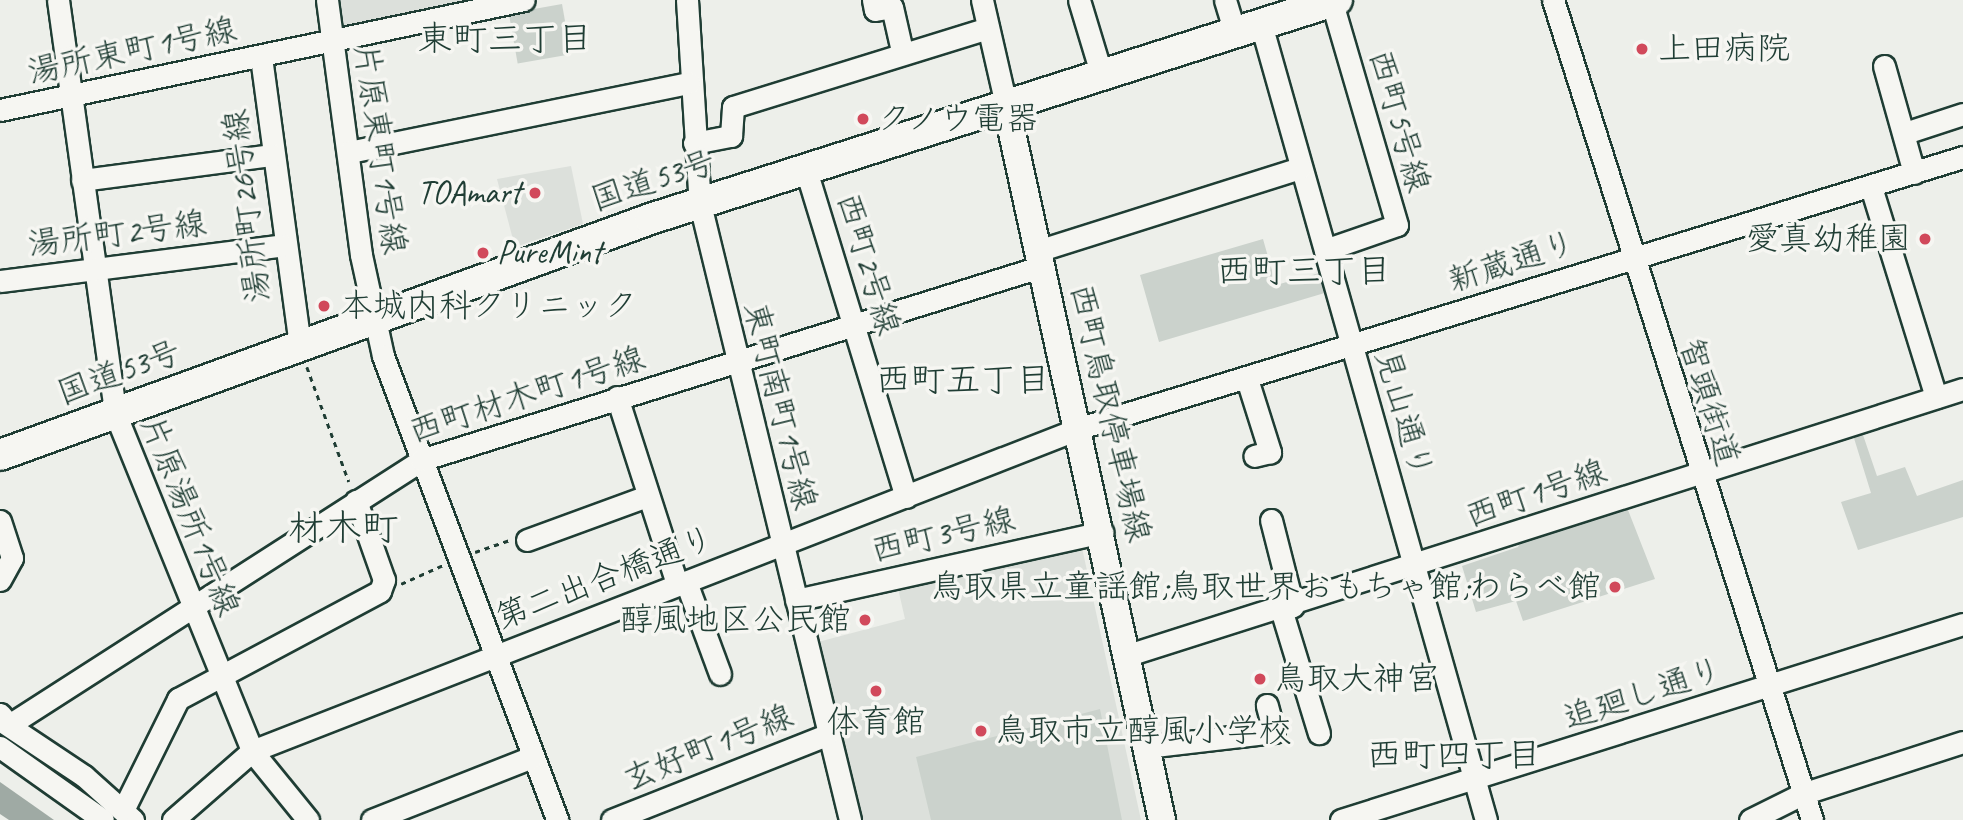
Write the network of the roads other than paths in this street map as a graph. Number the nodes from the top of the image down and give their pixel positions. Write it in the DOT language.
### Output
graph roads {
  1 [pos="58,0"];
  2 [pos="327,0"];
  3 [pos="524,0"];
  4 [pos="687,0"];
  5 [pos="873,0"];
  6 [pos="982,0"];
  7 [pos="1079,0"];
  8 [pos="1225,0"];
  9 [pos="1553,0"];
  10 [pos="1335,1"];
  11 [pos="500,3"];
  12 [pos="988,28"];
  13 [pos="1248,28"];
  14 [pos="334,41"];
  15 [pos="902,51"];
  16 [pos="261,57"];
  17 [pos="1884,66"];
  18 [pos="1102,76"];
  19 [pos="690,83"];
  20 [pos="71,96"];
  21 [pos="1006,105"];
  22 [pos="0,110"];
  23 [pos="1963,114"];
  24 [pos="1905,133"];
  25 [pos="694,143"];
  26 [pos="349,152"];
  27 [pos="273,155"];
  28 [pos="1963,157"];
  29 [pos="1300,168"];
  30 [pos="806,170"];
  31 [pos="1914,173"];
  32 [pos="82,180"];
  33 [pos="1871,187"];
  34 [pos="700,204"];
  35 [pos="283,245"];
  36 [pos="1325,250"];
  37 [pos="1632,256"];
  38 [pos="1038,259"];
  39 [pos="94,268"];
  40 [pos="0,281"];
  41 [pos="376,317"];
  42 [pos="853,324"];
  43 [pos="1352,346"];
  44 [pos="302,354"];
  45 [pos="735,360"];
  46 [pos="1247,379"];
  47 [pos="1963,389"];
  48 [pos="617,397"];
  49 [pos="1936,397"];
  50 [pos="115,413"];
  51 [pos="1080,428"];
  52 [pos="1262,454"];
  53 [pos="0,455"];
  54 [pos="421,460"];
  55 [pos="1699,477"];
  56 [pos="647,496"];
  57 [pos="906,497"];
  58 [pos="356,501"];
  59 [pos="1271,520"];
  60 [pos="0,521"];
  61 [pos="1103,532"];
  62 [pos="527,540"];
  63 [pos="781,544"];
  64 [pos="1415,568"];
  65 [pos="0,580"];
  66 [pos="682,583"];
  67 [pos="796,600"];
  68 [pos="192,606"];
  69 [pos="1287,607"];
  70 [pos="1963,624"];
  71 [pos="1128,655"];
  72 [pos="491,656"];
  73 [pos="720,674"];
  74 [pos="221,676"];
  75 [pos="1765,688"];
  76 [pos="1267,705"];
  77 [pos="3,720"];
  78 [pos="1319,733"];
  79 [pos="827,735"];
  80 [pos="1963,742"];
  81 [pos="0,747"];
  82 [pos="1146,747"];
  83 [pos="252,751"];
  84 [pos="531,757"];
  85 [pos="1474,781"];
  86 [pos="1801,794"];
  87 [pos="128,814"];
  88 [pos="1345,819"];
  89 [pos="103,820"];
  90 [pos="173,820"];
  91 [pos="308,820"];
  92 [pos="372,820"];
  93 [pos="557,820"];
  94 [pos="612,820"];
  95 [pos="850,820"];
  96 [pos="1162,820"];
  97 [pos="1486,820"];
  98 [pos="1750,820"];
  99 [pos="1812,820"];
  1 -- 20 [label="street, 片原湯所1号線"];
  2 -- 14 [label="street, 片原東町1号線"];
  3 -- 11 [label="street, 湯所東町1号線"];
  4 -- 19 [label="street, 東町南町1号線"];
  5 -- 15 [label="street"];
  6 -- 12 [label="street"];
  7 -- 18 [label="street"];
  8 -- 13 [label="street, 見山通り"];
  9 -- 37 [label="street, 智頭街道"];
  10 -- 13 [label="highway, 国道53号"];
  10 -- 36 [label="street, 西町5号線"];
  11 -- 14 [label="street, 湯所東町1号線"];
  12 -- 15 [label="street"];
  12 -- 21 [label="street"];
  13 -- 18 [label="highway, 国道53号"];
  13 -- 29 [label="street, 見山通り"];
  14 -- 16 [label="street, 湯所東町1号線"];
  14 -- 26 [label="street, 片原東町1号線"];
  15 -- 25 [label="street"];
  16 -- 20 [label="street, 湯所東町1号線"];
  16 -- 27 [label="street, 湯所町26号線"];
  17 -- 24 [label="street"];
  18 -- 21 [label="highway, 国道53号"];
  19 -- 25 [label="street, 東町南町1号線"];
  19 -- 26 [label="street"];
  20 -- 22 [label="street, 湯所東町1号線"];
  20 -- 32 [label="street, 片原湯所1号線"];
  21 -- 30 [label="highway, 国道53号"];
  21 -- 38 [label="main road, 西町鳥取停車場線"];
  23 -- 24 [label="street"];
  24 -- 31 [label="street"];
  25 -- 34 [label="street, 東町南町1号線"];
  26 -- 41 [label="street, 片原東町1号線"];
  27 -- 32 [label="street"];
  27 -- 35 [label="street, 湯所町26号線"];
  28 -- 31 [label="street, 新蔵通り"];
  29 -- 36 [label="street, 見山通り"];
  29 -- 38 [label="street"];
  30 -- 34 [label="highway, 国道53号"];
  30 -- 42 [label="street, 西町2号線"];
  31 -- 33 [label="street, 新蔵通り"];
  32 -- 39 [label="street, 片原湯所1号線"];
  33 -- 37 [label="street, 新蔵通り"];
  33 -- 49 [label="street"];
  34 -- 41 [label="highway, 国道53号"];
  34 -- 45 [label="street, 東町南町1号線"];
  35 -- 39 [label="street, 湯所町2号線"];
  35 -- 44 [label="street, 湯所町26号線"];
  36 -- 43 [label="street, 見山通り"];
  37 -- 43 [label="street, 新蔵通り"];
  37 -- 55 [label="street, 智頭街道"];
  38 -- 42 [label="street, 西町材木町1号線"];
  38 -- 51 [label="main road, 西町鳥取停車場線"];
  39 -- 40 [label="street, 湯所町2号線"];
  39 -- 50 [label="street, 片原湯所1号線"];
  41 -- 44 [label="highway, 国道53号"];
  41 -- 54 [label="street, 片原東町1号線"];
  42 -- 45 [label="street, 西町材木町1号線"];
  42 -- 57 [label="street, 西町2号線"];
  43 -- 46 [label="street, 新蔵通り"];
  43 -- 64 [label="street, 見山通り"];
  44 -- 50 [label="highway, 国道53号"];
  45 -- 48 [label="street, 西町材木町1号線"];
  45 -- 63 [label="street, 東町南町1号線"];
  46 -- 51 [label="street, 新蔵通り"];
  46 -- 52 [label="street"];
  47 -- 49 [label="street, 西町1号線"];
  48 -- 54 [label="street, 西町材木町1号線"];
  48 -- 56 [label="street"];
  49 -- 55 [label="street, 西町1号線"];
  50 -- 53 [label="highway, 国道53号"];
  50 -- 68 [label="street, 片原湯所1号線"];
  51 -- 57 [label="street, 第二出合橋通り"];
  51 -- 61 [label="main road, 西町鳥取停車場線"];
  54 -- 58 [label="street, 西町材木町1号線"];
  54 -- 72 [label="street, 片原東町1号線"];
  55 -- 64 [label="street, 西町1号線"];
  55 -- 75 [label="street, 智頭街道"];
  56 -- 62 [label="street"];
  56 -- 66 [label="street"];
  57 -- 63 [label="street, 第二出合橋通り"];
  58 -- 68 [label="street, 西町材木町1号線"];
  58 -- 74 [label="street"];
  59 -- 69 [label="street"];
  60 -- 65 [label="street"];
  61 -- 67 [label="street, 西町3号線"];
  61 -- 71 [label="main road, 西町鳥取停車場線"];
  63 -- 66 [label="street, 第二出合橋通り"];
  63 -- 67 [label="street, 東町南町1号線"];
  64 -- 69 [label="street, 西町1号線"];
  64 -- 85 [label="street, 見山通り"];
  66 -- 72 [label="street, 第二出合橋通り"];
  66 -- 73 [label="street"];
  67 -- 79 [label="street, 東町南町1号線"];
  68 -- 74 [label="street, 片原湯所1号線"];
  68 -- 77 [label="street, 西町材木町1号線"];
  69 -- 71 [label="street, 西町1号線"];
  69 -- 78 [label="street"];
  70 -- 75 [label="street, 追廻し通り"];
  71 -- 82 [label="main road, 西町鳥取停車場線"];
  72 -- 83 [label="street, 第二出合橋通り"];
  72 -- 84 [label="street, 片原東町1号線"];
  74 -- 83 [label="street, 片原湯所1号線"];
  74 -- 87 [label="street"];
  75 -- 85 [label="street, 追廻し通り"];
  75 -- 86 [label="street, 智頭街道"];
  76 -- 82 [label="street"];
  77 -- 87 [label="street"];
  79 -- 94 [label="street, 玄好町1号線"];
  79 -- 95 [label="street, 東町南町1号線"];
  80 -- 86 [label="street"];
  81 -- 89 [label="street"];
  82 -- 96 [label="main road, 西町鳥取停車場線"];
  83 -- 90 [label="street, 第二出合橋通り"];
  83 -- 91 [label="street, 片原湯所1号線"];
  84 -- 92 [label="street"];
  84 -- 93 [label="street, 片原東町1号線"];
  85 -- 88 [label="street, 追廻し通り"];
  85 -- 97 [label="street, 見山通り"];
  86 -- 98 [label="street"];
  86 -- 99 [label="street, 智頭街道"];
}
